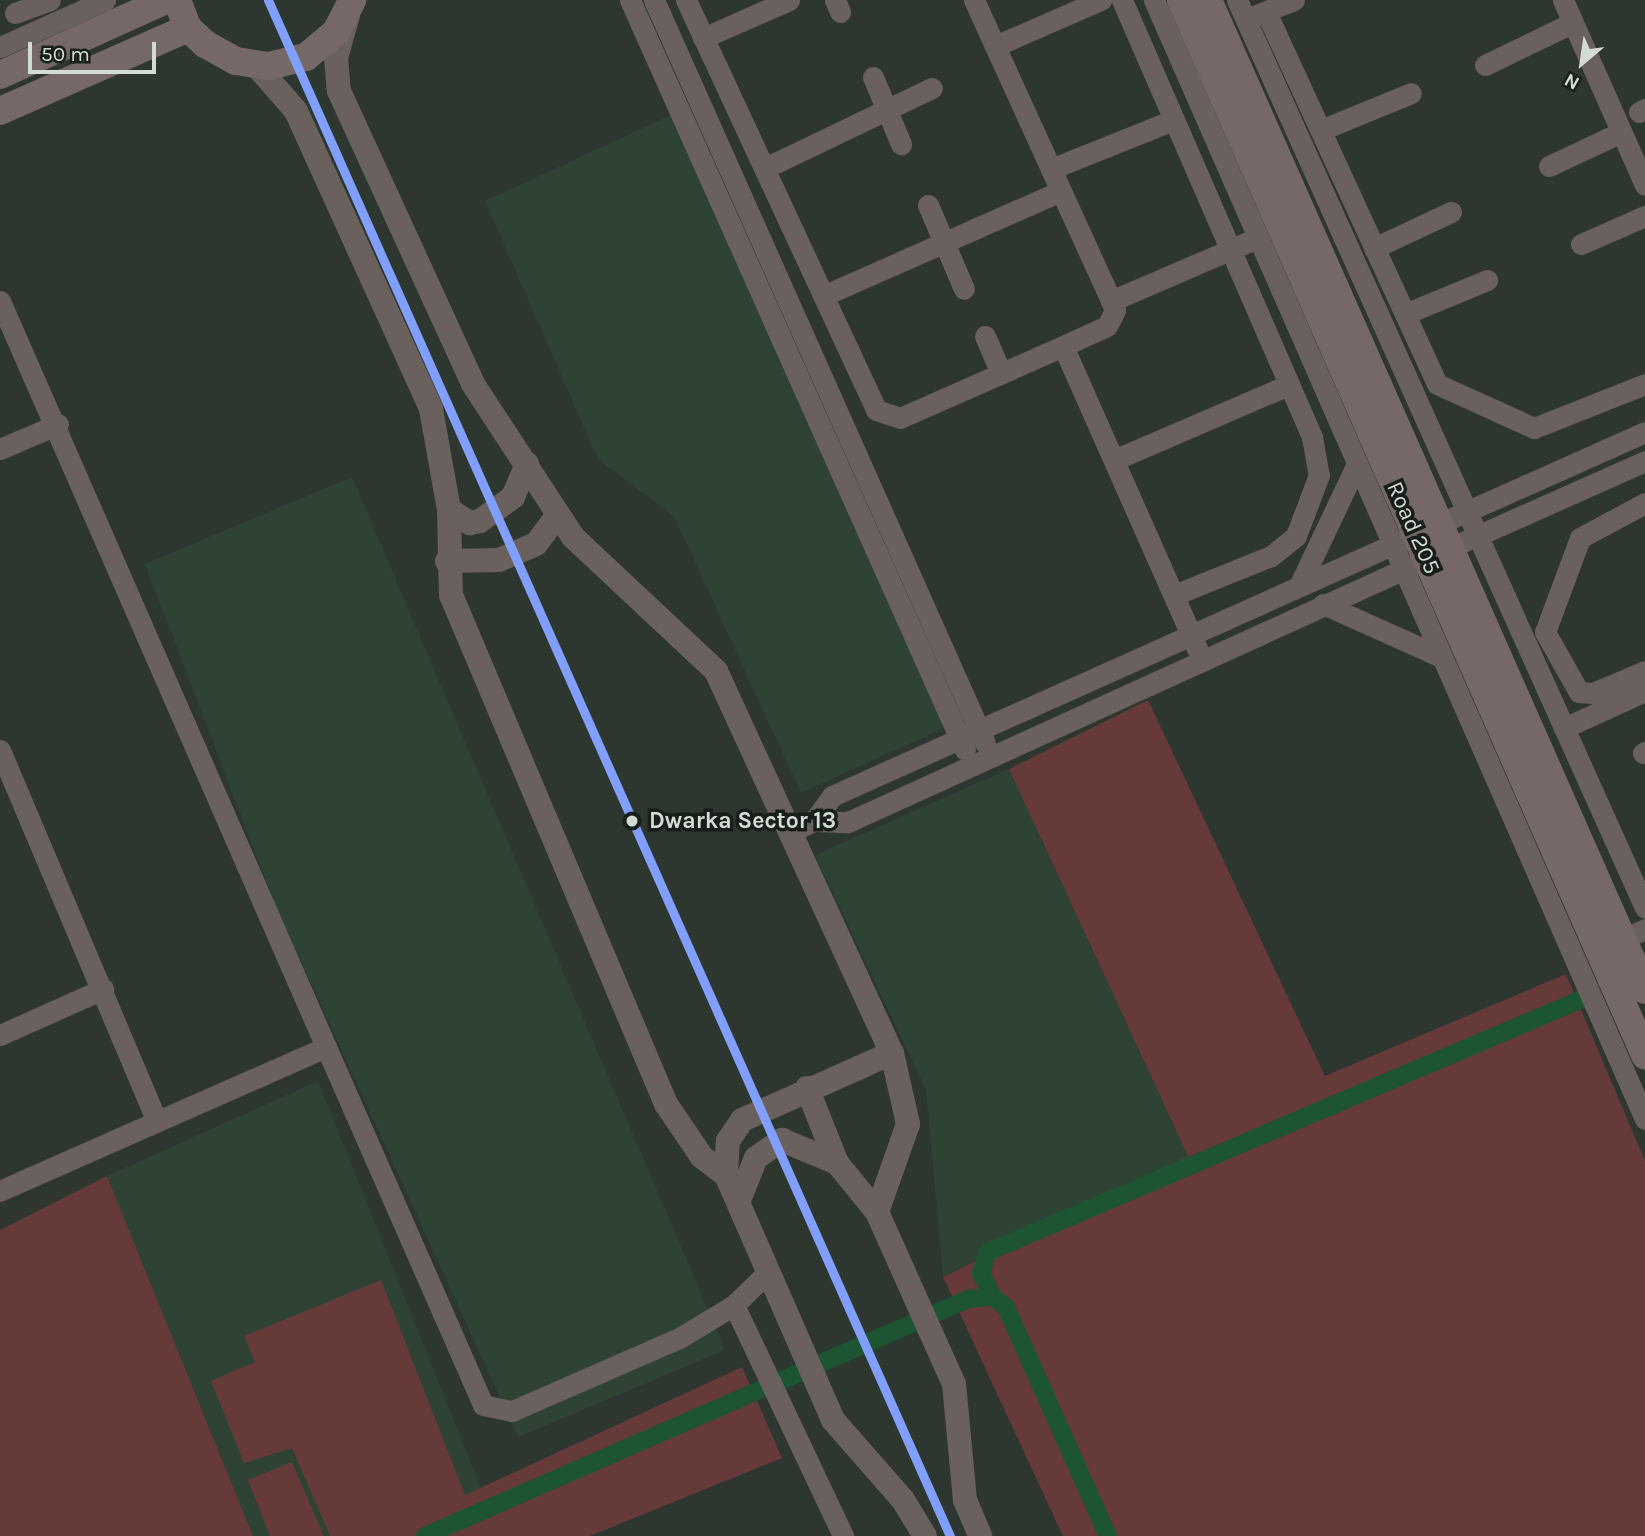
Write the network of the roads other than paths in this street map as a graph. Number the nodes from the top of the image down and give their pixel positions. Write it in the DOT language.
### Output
graph roads {
  1 [pos="50,0"];
  2 [pos="105,0"];
  3 [pos="166,0"];
  4 [pos="177,0"];
  5 [pos="630,0"];
  6 [pos="654,0"];
  7 [pos="685,0"];
  8 [pos="789,0"];
  9 [pos="974,0"];
  10 [pos="1101,0"];
  11 [pos="1122,0"];
  12 [pos="1154,0"];
  13 [pos="1181,0"];
  14 [pos="1208,0"];
  15 [pos="1294,0"];
  16 [pos="1563,0"];
  17 [pos="352,2"];
  18 [pos="128,7"];
  19 [pos="11,11"];
  20 [pos="1266,12"];
  21 [pos="1235,16"];
  22 [pos="1572,23"];
  23 [pos="188,28"];
  24 [pos="703,38"];
  25 [pos="995,46"];
  26 [pos="0,47"];
  27 [pos="255,64"];
  28 [pos="1485,65"];
  29 [pos="0,75"];
  30 [pos="873,77"];
  31 [pos="932,88"];
  32 [pos="1411,93"];
  33 [pos="886,110"];
  34 [pos="0,111"];
  35 [pos="1173,120"];
  36 [pos="1321,130"];
  37 [pos="1619,133"];
  38 [pos="901,144"];
  39 [pos="1549,166"];
  40 [pos="765,168"];
  41 [pos="1052,169"];
  42 [pos="1645,185"];
  43 [pos="1061,191"];
  44 [pos="928,205"];
  45 [pos="1451,212"];
  46 [pos="1645,216"];
  47 [pos="1257,238"];
  48 [pos="944,242"];
  49 [pos="1581,244"];
  50 [pos="1374,248"];
  51 [pos="1229,251"];
  52 [pos="1487,280"];
  53 [pos="964,289"];
  54 [pos="825,295"];
  55 [pos="1111,300"];
  56 [pos="0,301"];
  57 [pos="1405,314"];
  58 [pos="985,337"];
  59 [pos="1063,346"];
  60 [pos="1001,373"];
  61 [pos="1645,384"];
  62 [pos="1289,385"];
  63 [pos="58,424"];
  64 [pos="1645,432"];
  65 [pos="0,449"];
  66 [pos="1114,460"];
  67 [pos="1645,461"];
  68 [pos="527,464"];
  69 [pos="1356,466"];
  70 [pos="1645,503"];
  71 [pos="449,510"];
  72 [pos="1465,512"];
  73 [pos="558,515"];
  74 [pos="1433,541"];
  75 [pos="447,561"];
  76 [pos="1401,571"];
  77 [pos="1299,586"];
  78 [pos="1174,595"];
  79 [pos="1323,604"];
  80 [pos="1191,634"];
  81 [pos="1439,656"];
  82 [pos="1202,659"];
  83 [pos="1645,671"];
  84 [pos="1645,691"];
  85 [pos="1564,728"];
  86 [pos="970,734"];
  87 [pos="0,750"];
  88 [pos="992,755"];
  89 [pos="972,765"];
  90 [pos="814,821"];
  91 [pos="790,832"];
  92 [pos="1645,908"];
  93 [pos="1634,934"];
  94 [pos="103,989"];
  95 [pos="1645,990"];
  96 [pos="0,1035"];
  97 [pos="326,1047"];
  98 [pos="892,1053"];
  99 [pos="1645,1055"];
  100 [pos="807,1088"];
  101 [pos="1645,1119"];
  102 [pos="157,1121"];
  103 [pos="837,1163"];
  104 [pos="726,1175"];
  105 [pos="0,1191"];
  106 [pos="739,1200"];
  107 [pos="877,1212"];
  108 [pos="768,1272"];
  109 [pos="734,1306"];
  110 [pos="843,1536"];
  111 [pos="925,1536"];
  112 [pos="980,1536"];
  1 -- 19 [label="street"];
  2 -- 26 [label="street"];
  3 -- 18 [label="main road"];
  4 -- 23 [label="main road"];
  5 -- 86 [label="street"];
  6 -- 86 [label="street"];
  7 -- 24 [label="street"];
  8 -- 24 [label="street"];
  9 -- 25 [label="street"];
  10 -- 25 [label="street"];
  11 -- 35 [label="street"];
  12 -- 47 [label="street"];
  13 -- 74 [label="main road, Road 205"];
  14 -- 21 [label="main road, Road 205"];
  15 -- 20 [label="street"];
  16 -- 22 [label="street"];
  17 -- 27 [label="main road"];
  17 -- 68 [label="street"];
  18 -- 29 [label="main road"];
  20 -- 21 [label="street"];
  20 -- 36 [label="street"];
  21 -- 72 [label="street"];
  21 -- 74 [label="main road, Road 205"];
  22 -- 28 [label="street"];
  22 -- 37 [label="street"];
  23 -- 27 [label="main road"];
  23 -- 34 [label="main road"];
  24 -- 40 [label="street"];
  25 -- 41 [label="street"];
  27 -- 71 [label="street"];
  30 -- 33 [label="street"];
  31 -- 33 [label="street"];
  32 -- 36 [label="street"];
  33 -- 38 [label="street"];
  33 -- 40 [label="street"];
  35 -- 41 [label="street"];
  35 -- 51 [label="street"];
  36 -- 50 [label="street"];
  37 -- 39 [label="street"];
  37 -- 42 [label="street"];
  40 -- 54 [label="street"];
  41 -- 43 [label="street"];
  43 -- 48 [label="street"];
  43 -- 55 [label="street"];
  44 -- 48 [label="street"];
  45 -- 50 [label="street"];
  46 -- 49 [label="street"];
  47 -- 51 [label="street"];
  47 -- 69 [label="street"];
  48 -- 53 [label="street"];
  48 -- 54 [label="street"];
  50 -- 57 [label="street"];
  51 -- 55 [label="street"];
  51 -- 62 [label="street"];
  52 -- 57 [label="street"];
  54 -- 60 [label="street"];
  55 -- 59 [label="street"];
  56 -- 63 [label="street"];
  57 -- 61 [label="street"];
  58 -- 60 [label="street"];
  59 -- 60 [label="street"];
  59 -- 66 [label="street"];
  62 -- 66 [label="street"];
  62 -- 78 [label="street"];
  63 -- 65 [label="street"];
  63 -- 97 [label="street"];
  64 -- 72 [label="street"];
  66 -- 78 [label="street"];
  67 -- 74 [label="street"];
  68 -- 71 [label="street"];
  68 -- 73 [label="street"];
  69 -- 74 [label="street"];
  69 -- 77 [label="street"];
  70 -- 83 [label="street"];
  71 -- 75 [label="street"];
  72 -- 74 [label="street"];
  73 -- 75 [label="street"];
  73 -- 91 [label="street"];
  74 -- 76 [label="street"];
  74 -- 77 [label="street"];
  74 -- 85 [label="street"];
  74 -- 93 [label="main road, Road 205"];
  74 -- 99 [label="main road, Road 205"];
  75 -- 104 [label="street"];
  76 -- 79 [label="street"];
  76 -- 81 [label="street"];
  77 -- 80 [label="street"];
  78 -- 80 [label="street"];
  79 -- 81 [label="street"];
  79 -- 82 [label="street"];
  80 -- 82 [label="street"];
  80 -- 86 [label="street"];
  81 -- 101 [label="street"];
  82 -- 88 [label="street"];
  84 -- 85 [label="street"];
  85 -- 92 [label="street"];
  86 -- 88 [label="street"];
  86 -- 89 [label="street"];
  86 -- 90 [label="street"];
  87 -- 94 [label="street"];
  88 -- 89 [label="street"];
  89 -- 90 [label="street"];
  90 -- 91 [label="street"];
  91 -- 98 [label="street"];
  93 -- 95 [label="main road, Road 205"];
  94 -- 96 [label="street"];
  94 -- 102 [label="street"];
  97 -- 102 [label="street"];
  97 -- 109 [label="street"];
  98 -- 100 [label="street"];
  98 -- 107 [label="street"];
  100 -- 103 [label="street"];
  100 -- 104 [label="street"];
  102 -- 105 [label="street"];
  103 -- 106 [label="street"];
  103 -- 107 [label="street"];
  104 -- 106 [label="street"];
  106 -- 108 [label="street"];
  107 -- 112 [label="street"];
  108 -- 109 [label="street"];
  108 -- 111 [label="street"];
  109 -- 110 [label="street"];
}
